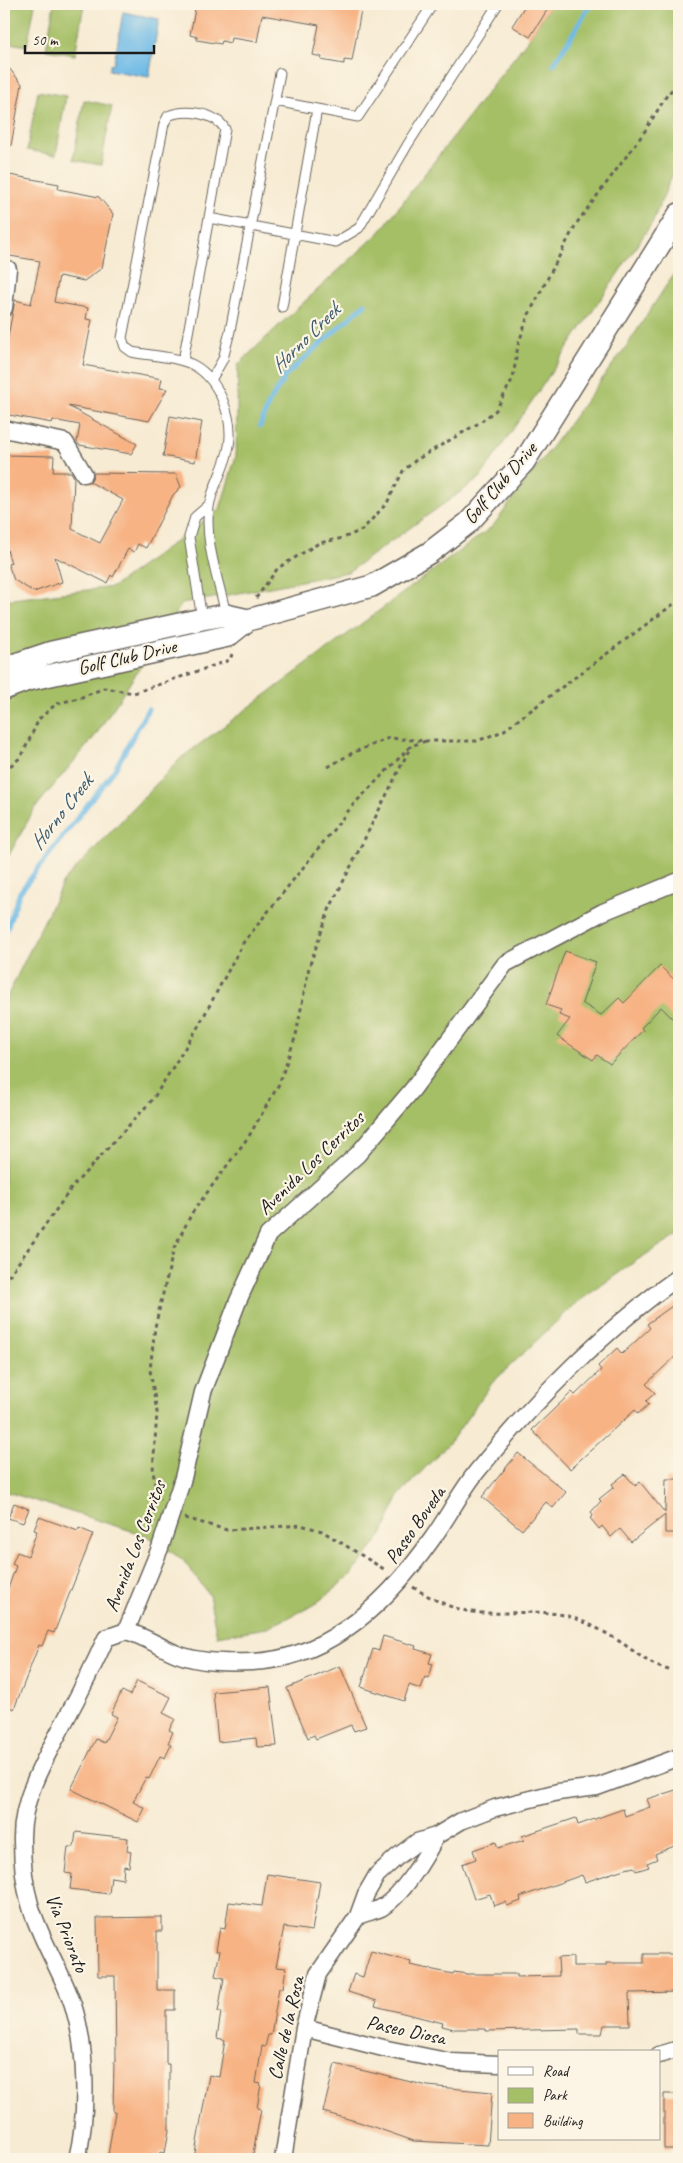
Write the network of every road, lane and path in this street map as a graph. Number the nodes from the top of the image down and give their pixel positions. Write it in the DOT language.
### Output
graph roads {
  1 [pos="433,4"];
  2 [pos="498,4"];
  3 [pos="280,73"];
  4 [pos="679,82"];
  5 [pos="275,101"];
  6 [pos="317,109"];
  7 [pos="679,214"];
  8 [pos="209,218"];
  9 [pos="250,226"];
  10 [pos="294,233"];
  11 [pos="8,269"];
  12 [pos="282,306"];
  13 [pos="4,308"];
  14 [pos="183,361"];
  15 [pos="211,380"];
  16 [pos="4,429"];
  17 [pos="84,474"];
  18 [pos="209,505"];
  19 [pos="679,600"];
  20 [pos="248,620"];
  21 [pos="204,630"];
  22 [pos="229,634"];
  23 [pos="4,668"];
  24 [pos="4,689"];
  25 [pos="426,741"];
  26 [pos="328,767"];
  27 [pos="4,771"];
  28 [pos="679,881"];
  29 [pos="679,1277"];
  30 [pos="4,1283"];
  31 [pos="402,1580"];
  32 [pos="126,1631"];
  33 [pos="679,1671"];
  34 [pos="679,1757"];
  35 [pos="436,1836"];
  36 [pos="358,1916"];
  37 [pos="304,2028"];
  38 [pos="679,2049"];
  39 [pos="660,2055"];
  40 [pos="498,2064"];
  41 [pos="77,2159"];
  42 [pos="283,2159"];
  1 -- 6 [label="lane"];
  2 -- 10 [label="lane"];
  3 -- 5 [label="lane"];
  4 -- 20 [label="path"];
  5 -- 6 [label="lane"];
  5 -- 9 [label="lane"];
  6 -- 10 [label="lane"];
  7 -- 20 [label="street, Golf Club Drive"];
  8 -- 9 [label="lane"];
  8 -- 14 [label="lane"];
  8 -- 14 [label="lane"];
  9 -- 10 [label="lane"];
  9 -- 15 [label="lane"];
  10 -- 12 [label="lane"];
  11 -- 13 [label="street"];
  14 -- 15 [label="lane"];
  15 -- 18 [label="lane"];
  16 -- 17 [label="street"];
  18 -- 21 [label="lane"];
  18 -- 22 [label="lane"];
  19 -- 25 [label="path"];
  20 -- 22 [label="street, Golf Club Drive"];
  21 -- 22 [label="street, Golf Club Drive"];
  21 -- 23 [label="street, Golf Club Drive"];
  21 -- 24 [label="street, Golf Club Drive"];
  22 -- 27 [label="path"];
  25 -- 26 [label="path"];
  25 -- 30 [label="path"];
  28 -- 32 [label="street, Avenida Los Cerritos"];
  29 -- 31 [label="street, Paseo Boveda"];
  31 -- 32 [label="street, Paseo Boveda"];
  31 -- 33 [label="path"];
  32 -- 41 [label="street, Via Priorato"];
  34 -- 35 [label="street, Calle de la Rosa"];
  35 -- 36 [label="street, Calle de la Rosa"];
  35 -- 36 [label="street, Calle de la Rosa"];
  36 -- 37 [label="street, Calle de la Rosa"];
  37 -- 40 [label="street, Paseo Diosa"];
  37 -- 42 [label="street, Calle de la Rosa"];
  38 -- 39 [label="street"];
}
